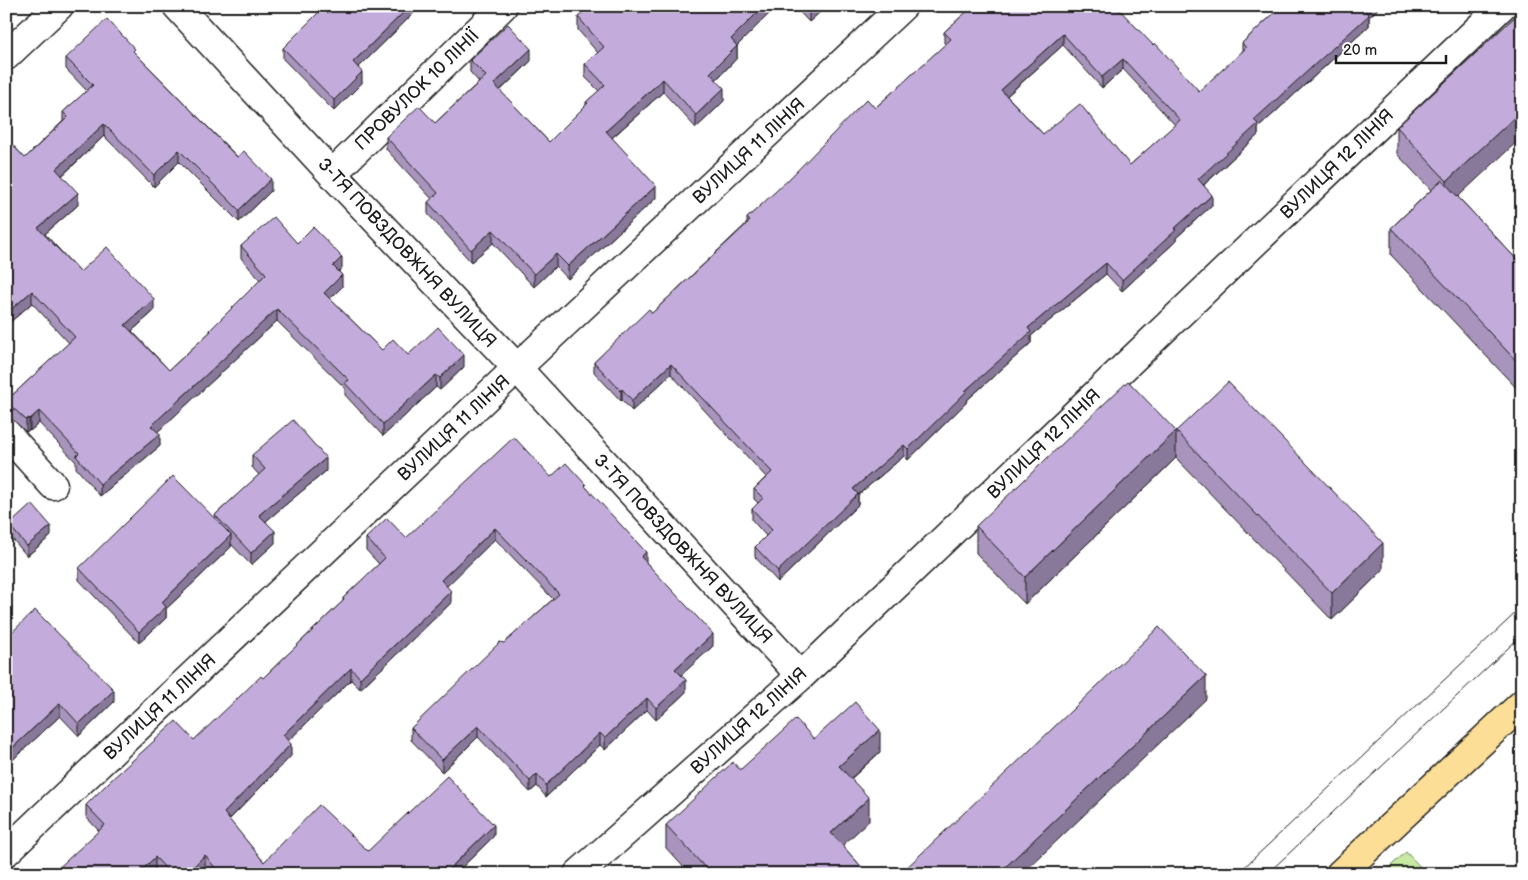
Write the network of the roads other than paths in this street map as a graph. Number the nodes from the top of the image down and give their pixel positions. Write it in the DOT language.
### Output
graph roads {
  1 [pos="59,6"];
  2 [pos="177,6"];
  3 [pos="503,6"];
  4 [pos="903,6"];
  5 [pos="1502,6"];
  6 [pos="6,56"];
  7 [pos="332,174"];
  8 [pos="516,368"];
  9 [pos="6,434"];
  10 [pos="53,485"];
  11 [pos="800,676"];
  12 [pos="1522,704"];
  13 [pos="6,852"];
  14 [pos="578,874"];
  15 [pos="1340,874"];
  1 -- 6 [label="street"];
  2 -- 7 [label="street, 3-ТЯ ПОВЗДОВЖНЯ ВУЛИЦЯ"];
  3 -- 7 [label="street, ПРОВУЛОК 10 ЛІНІЇ"];
  4 -- 8 [label="street, ВУЛИЦЯ 11 ЛІНІЯ"];
  5 -- 11 [label="street, ВУЛИЦЯ 12 ЛІНІЯ"];
  7 -- 8 [label="street, 3-ТЯ ПОВЗДОВЖНЯ ВУЛИЦЯ"];
  8 -- 11 [label="street, 3-ТЯ ПОВЗДОВЖНЯ ВУЛИЦЯ"];
  8 -- 13 [label="street, ВУЛИЦЯ 11 ЛІНІЯ"];
  9 -- 10 [label="street"];
  11 -- 14 [label="street, ВУЛИЦЯ 12 ЛІНІЯ"];
  12 -- 15 [label="main road"];
}
